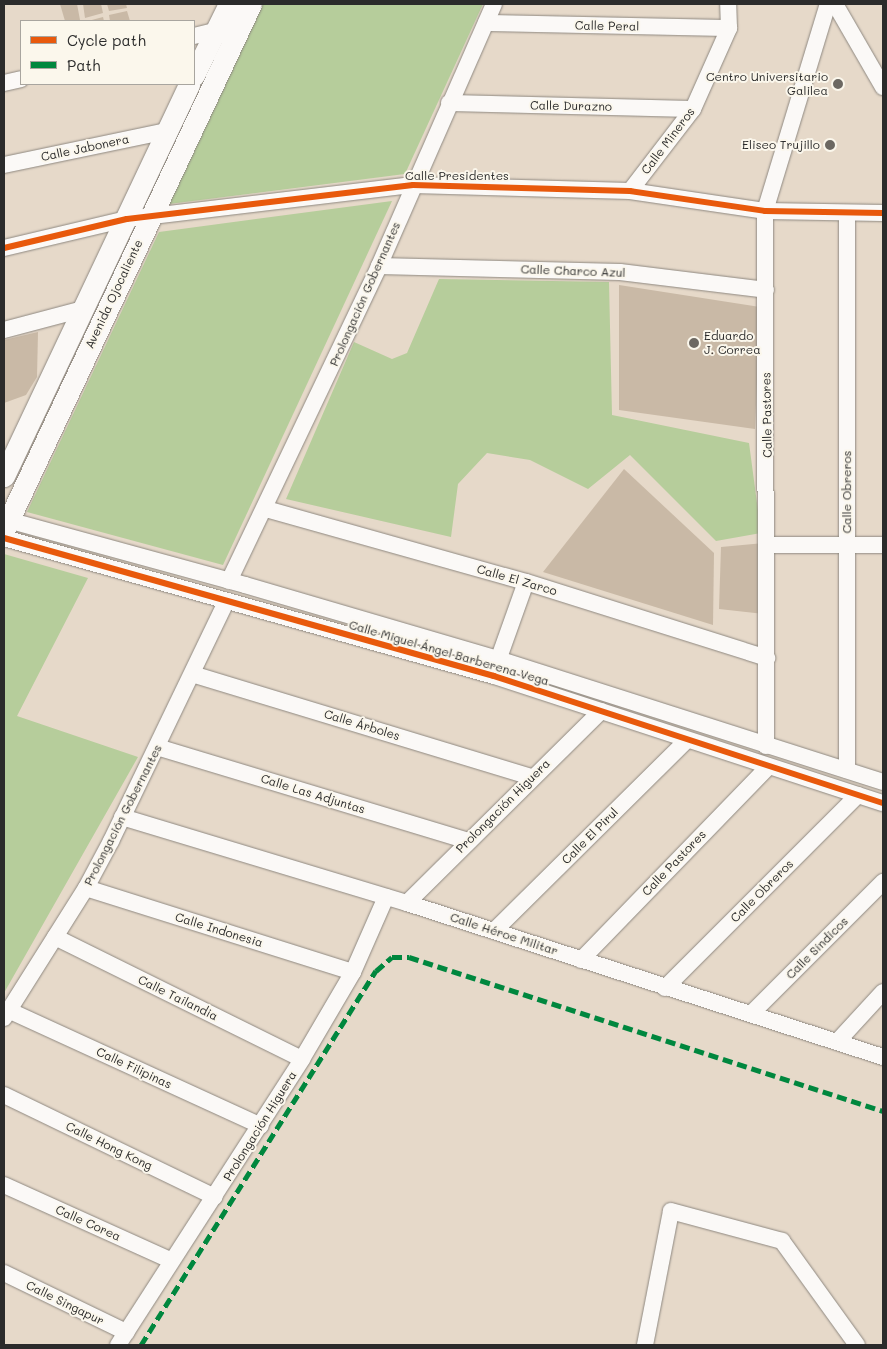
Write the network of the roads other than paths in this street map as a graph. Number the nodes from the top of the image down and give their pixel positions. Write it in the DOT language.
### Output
graph roads {
  1 [pos="229,4"];
  2 [pos="251,4"];
  3 [pos="494,4"];
  4 [pos="728,4"];
  5 [pos="828,4"];
  6 [pos="835,4"];
  7 [pos="486,23"];
  8 [pos="729,28"];
  9 [pos="214,31"];
  10 [pos="195,36"];
  11 [pos="195,72"];
  12 [pos="20,79"];
  13 [pos="4,84"];
  14 [pos="189,85"];
  15 [pos="883,87"];
  16 [pos="449,103"];
  17 [pos="693,109"];
  18 [pos="167,131"];
  19 [pos="4,165"];
  20 [pos="413,185"];
  21 [pos="630,191"];
  22 [pos="765,211"];
  23 [pos="883,213"];
  24 [pos="847,214"];
  25 [pos="149,217"];
  26 [pos="127,219"];
  27 [pos="5,244"];
  28 [pos="379,266"];
  29 [pos="766,290"];
  30 [pos="83,310"];
  31 [pos="4,330"];
  32 [pos="4,476"];
  33 [pos="266,509"];
  34 [pos="5,527"];
  35 [pos="768,545"];
  36 [pos="883,545"];
  37 [pos="847,546"];
  38 [pos="229,581"];
  39 [pos="526,582"];
  40 [pos="226,602"];
  41 [pos="767,658"];
  42 [pos="498,659"];
  43 [pos="192,674"];
  44 [pos="494,676"];
  45 [pos="601,712"];
  46 [pos="686,740"];
  47 [pos="157,746"];
  48 [pos="766,746"];
  49 [pos="768,767"];
  50 [pos="847,770"];
  51 [pos="532,777"];
  52 [pos="883,782"];
  53 [pos="858,795"];
  54 [pos="883,803"];
  55 [pos="122,817"];
  56 [pos="469,841"];
  57 [pos="883,882"];
  58 [pos="86,888"];
  59 [pos="386,897"];
  60 [pos="407,903"];
  61 [pos="494,931"];
  62 [pos="55,936"];
  63 [pos="581,960"];
  64 [pos="353,972"];
  65 [pos="665,988"];
  66 [pos="883,992"];
  67 [pos="6,1014"];
  68 [pos="750,1014"];
  69 [pos="837,1042"];
  70 [pos="883,1058"];
  71 [pos="302,1059"];
  72 [pos="4,1096"];
  73 [pos="261,1126"];
  74 [pos="4,1185"];
  75 [pos="215,1197"];
  76 [pos="172,1261"];
  77 [pos="4,1273"];
  78 [pos="122,1339"];
  79 [pos="645,1345"];
  80 [pos="857,1345"];
  1 -- 9 [label="main road"];
  2 -- 25 [label="main road, Avenida Ojocaliente"];
  3 -- 7 [label="street, Prolongación Gobernantes"];
  4 -- 8 [label="street, Calle Mineros"];
  5 -- 22 [label="street, Calle Pastores"];
  6 -- 15 [label="street"];
  7 -- 8 [label="street, Calle Peral"];
  7 -- 16 [label="street, Prolongación Gobernantes"];
  8 -- 17 [label="street, Calle Mineros"];
  9 -- 10 [label="street"];
  9 -- 11 [label="main road"];
  12 -- 13 [label="street"];
  14 -- 18 [label="main road, Avenida Ojocaliente"];
  16 -- 17 [label="street, Calle Durazno"];
  16 -- 20 [label="street, Prolongación Gobernantes"];
  17 -- 21 [label="street, Calle Mineros"];
  18 -- 19 [label="street, Calle Jabonera"];
  18 -- 26 [label="main road, Avenida Ojocaliente"];
  20 -- 21 [label="street, Calle Presidentes"];
  20 -- 25 [label="street, Calle Presidentes"];
  20 -- 28 [label="street, Prolongación Gobernantes"];
  21 -- 22 [label="street, Calle Presidentes"];
  22 -- 24 [label="street, Calle Presidentes"];
  22 -- 29 [label="street, Calle Pastores"];
  23 -- 24 [label="street, Calle Presidentes"];
  24 -- 37 [label="street, Calle Obreros"];
  25 -- 26 [label="street, Calle Presidentes"];
  25 -- 34 [label="main road, Avenida Ojocaliente"];
  26 -- 27 [label="street, Calle Presidentes"];
  26 -- 30 [label="main road, Avenida Ojocaliente"];
  28 -- 29 [label="street, Calle Charco Azul"];
  28 -- 33 [label="street, Prolongación Gobernantes"];
  29 -- 35 [label="street, Calle Pastores"];
  30 -- 31 [label="street"];
  30 -- 32 [label="main road, Avenida Ojocaliente"];
  33 -- 38 [label="street, Prolongación Gobernantes"];
  33 -- 39 [label="street, Calle El Zarco"];
  34 -- 38 [label="street, Calle Miguel Ángel Barberena Vega"];
  34 -- 40 [label="street, Calle Miguel Ángel Barberena Vega"];
  35 -- 37 [label="street"];
  35 -- 41 [label="street, Calle Pastores"];
  36 -- 37 [label="street"];
  37 -- 50 [label="street, Calle Obreros"];
  38 -- 42 [label="street, Calle Miguel Ángel Barberena Vega"];
  39 -- 41 [label="street, Calle El Zarco"];
  39 -- 42 [label="street"];
  40 -- 43 [label="street, Prolongación Gobernantes"];
  40 -- 44 [label="street, Calle Miguel Ángel Barberena Vega"];
  41 -- 48 [label="street, Calle Pastores"];
  42 -- 44 [label="street"];
  42 -- 48 [label="street, Calle Miguel Ángel Barberena Vega"];
  43 -- 47 [label="street, Prolongación Gobernantes"];
  43 -- 51 [label="street, Calle Árboles"];
  44 -- 45 [label="street, Calle Miguel Ángel Barberena Vega"];
  45 -- 46 [label="street, Calle Miguel Ángel Barberena Vega"];
  45 -- 51 [label="street, Prolongación Higuera"];
  46 -- 49 [label="street, Calle Miguel Ángel Barberena Vega"];
  46 -- 61 [label="street, Calle El Pirul"];
  47 -- 55 [label="street, Prolongación Gobernantes"];
  47 -- 56 [label="street, Calle Las Adjuntas"];
  48 -- 50 [label="street, Calle Miguel Ángel Barberena Vega"];
  49 -- 53 [label="street, Calle Miguel Ángel Barberena Vega"];
  49 -- 63 [label="street, Calle Pastores"];
  50 -- 52 [label="street, Calle Miguel Ángel Barberena Vega"];
  51 -- 56 [label="street, Prolongación Higuera"];
  53 -- 54 [label="street, Calle Miguel Ángel Barberena Vega"];
  53 -- 65 [label="street, Calle Obreros"];
  55 -- 58 [label="street, Prolongación Gobernantes"];
  55 -- 59 [label="street, Calle Héroe Militar"];
  56 -- 60 [label="street, Prolongación Higuera"];
  57 -- 68 [label="street, Calle Síndicos"];
  58 -- 62 [label="street, Prolongación Gobernantes"];
  58 -- 64 [label="street, Calle Indonesia"];
  59 -- 60 [label="street, Calle Héroe Militar"];
  59 -- 64 [label="street, Prolongación Higuera"];
  60 -- 61 [label="street, Calle Héroe Militar"];
  61 -- 63 [label="street, Calle Héroe Militar"];
  62 -- 67 [label="street, Prolongación Gobernantes"];
  62 -- 71 [label="street, Calle Tailandia"];
  63 -- 65 [label="street, Calle Héroe Militar"];
  64 -- 71 [label="street, Prolongación Higuera"];
  65 -- 68 [label="street, Calle Héroe Militar"];
  66 -- 69 [label="street"];
  67 -- 73 [label="street, Calle Filipinas"];
  68 -- 69 [label="street, Calle Héroe Militar"];
  69 -- 70 [label="street, Calle Héroe Militar"];
  71 -- 73 [label="street, Prolongación Higuera"];
  72 -- 75 [label="street, Calle Hong Kong"];
  73 -- 75 [label="street, Prolongación Higuera"];
  74 -- 76 [label="street, Calle Corea"];
  75 -- 76 [label="street, Prolongación Higuera"];
  76 -- 78 [label="street, Prolongación Higuera"];
  77 -- 78 [label="street, Calle Singapur"];
  79 -- 80 [label="street"];
}
